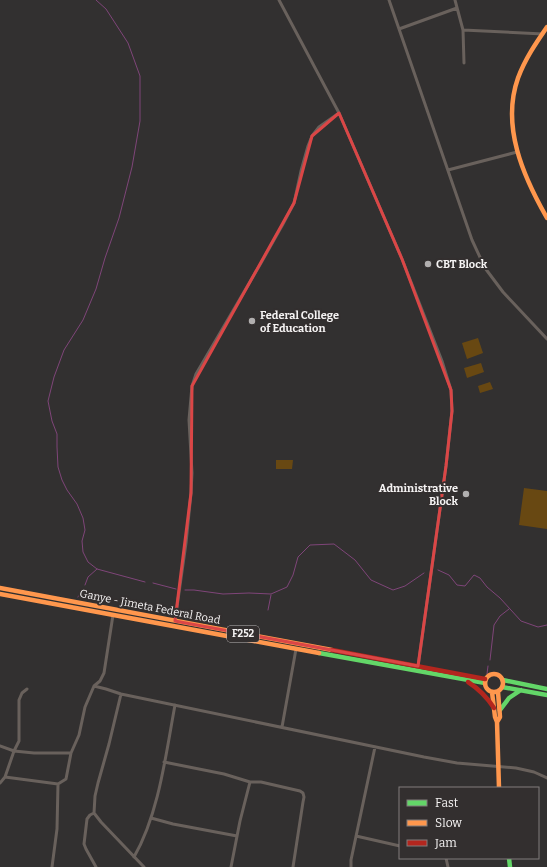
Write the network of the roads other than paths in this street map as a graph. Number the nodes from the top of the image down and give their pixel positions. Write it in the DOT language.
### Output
graph roads {
  1 [pos="279,0"];
  2 [pos="389,0"];
  3 [pos="455,0"];
  4 [pos="457,8"];
  5 [pos="547,27"];
  6 [pos="399,29"];
  7 [pos="463,30"];
  8 [pos="543,34"];
  9 [pos="464,63"];
  10 [pos="339,113"];
  11 [pos="517,152"];
  12 [pos="448,170"];
  13 [pos="547,218"];
  14 [pos="547,339"];
  15 [pos="0,588"];
  16 [pos="0,594"];
  17 [pos="113,612"];
  18 [pos="175,621"];
  19 [pos="296,649"];
  20 [pos="418,669"];
  21 [pos="466,680"];
  22 [pos="503,680"];
  23 [pos="485,681"];
  24 [pos="94,686"];
  25 [pos="502,687"];
  26 [pos="27,689"];
  27 [pos="547,689"];
  28 [pos="521,690"];
  29 [pos="495,692"];
  30 [pos="121,694"];
  31 [pos="547,695"];
  32 [pos="175,705"];
  33 [pos="494,708"];
  34 [pos="500,710"];
  35 [pos="497,722"];
  36 [pos="282,727"];
  37 [pos="0,746"];
  38 [pos="375,747"];
  39 [pos="14,750"];
  40 [pos="71,753"];
  41 [pos="164,762"];
  42 [pos="498,766"];
  43 [pos="5,777"];
  44 [pos="547,778"];
  45 [pos="250,782"];
  46 [pos="0,783"];
  47 [pos="58,784"];
  48 [pos="499,787"];
  49 [pos="94,813"];
  50 [pos="151,818"];
  51 [pos="236,836"];
  52 [pos="356,836"];
  53 [pos="399,846"];
  54 [pos="134,857"];
  55 [pos="52,867"];
  56 [pos="96,867"];
  57 [pos="144,867"];
  58 [pos="231,867"];
  59 [pos="292,867"];
  60 [pos="351,867"];
  1 -- 10 [label="street"];
  2 -- 6 [label="street"];
  3 -- 4 [label="street"];
  4 -- 6 [label="street"];
  4 -- 7 [label="street"];
  5 -- 8 [label="main road"];
  6 -- 12 [label="street"];
  7 -- 8 [label="street"];
  7 -- 9 [label="street"];
  8 -- 11 [label="main road"];
  10 -- 18 [label="street"];
  10 -- 20 [label="street"];
  11 -- 12 [label="street"];
  11 -- 13 [label="main road"];
  12 -- 14 [label="street"];
  15 -- 17 [label="main road, Ganye - Jimeta Federal Road / F252"];
  16 -- 17 [label="main road, Ganye - Jimeta Federal Road / F252"];
  17 -- 18 [label="main road, Ganye - Jimeta Federal Road / F252"];
  17 -- 19 [label="main road, Ganye - Jimeta Federal Road / F252"];
  17 -- 24 [label="street"];
  18 -- 20 [label="main road, Ganye - Jimeta Federal Road / F252"];
  19 -- 20 [label="main road, Ganye - Jimeta Federal Road / F252"];
  19 -- 36 [label="street"];
  20 -- 21 [label="main road, Ganye - Jimeta Federal Road / F252"];
  20 -- 23 [label="main road, Ganye - Jimeta Federal Road / F252"];
  21 -- 23 [label="main road, Ganye - Jimeta Federal Road / F252"];
  21 -- 33 [label="main road"];
  22 -- 23 [label="main road"];
  22 -- 25 [label="main road"];
  22 -- 27 [label="main road"];
  23 -- 29 [label="main road"];
  24 -- 30 [label="street"];
  24 -- 40 [label="street"];
  25 -- 28 [label="main road"];
  25 -- 29 [label="main road"];
  26 -- 39 [label="street"];
  28 -- 31 [label="main road"];
  28 -- 34 [label="main road"];
  29 -- 33 [label="main road"];
  29 -- 34 [label="main road"];
  30 -- 32 [label="street"];
  30 -- 49 [label="street"];
  32 -- 36 [label="street"];
  32 -- 41 [label="street"];
  33 -- 35 [label="main road"];
  34 -- 35 [label="main road"];
  35 -- 42 [label="main road"];
  36 -- 38 [label="street"];
  37 -- 39 [label="street"];
  38 -- 42 [label="street"];
  38 -- 52 [label="street"];
  39 -- 40 [label="street"];
  39 -- 43 [label="street"];
  40 -- 47 [label="street"];
  41 -- 45 [label="street"];
  41 -- 50 [label="street"];
  42 -- 44 [label="street"];
  42 -- 48 [label="main road"];
  43 -- 46 [label="street"];
  43 -- 47 [label="street"];
  45 -- 51 [label="street"];
  45 -- 59 [label="street"];
  47 -- 55 [label="street"];
  49 -- 54 [label="street"];
  49 -- 56 [label="street"];
  50 -- 51 [label="street"];
  50 -- 54 [label="street"];
  51 -- 58 [label="street"];
  52 -- 53 [label="street"];
  52 -- 60 [label="street"];
  54 -- 57 [label="street"];
}
